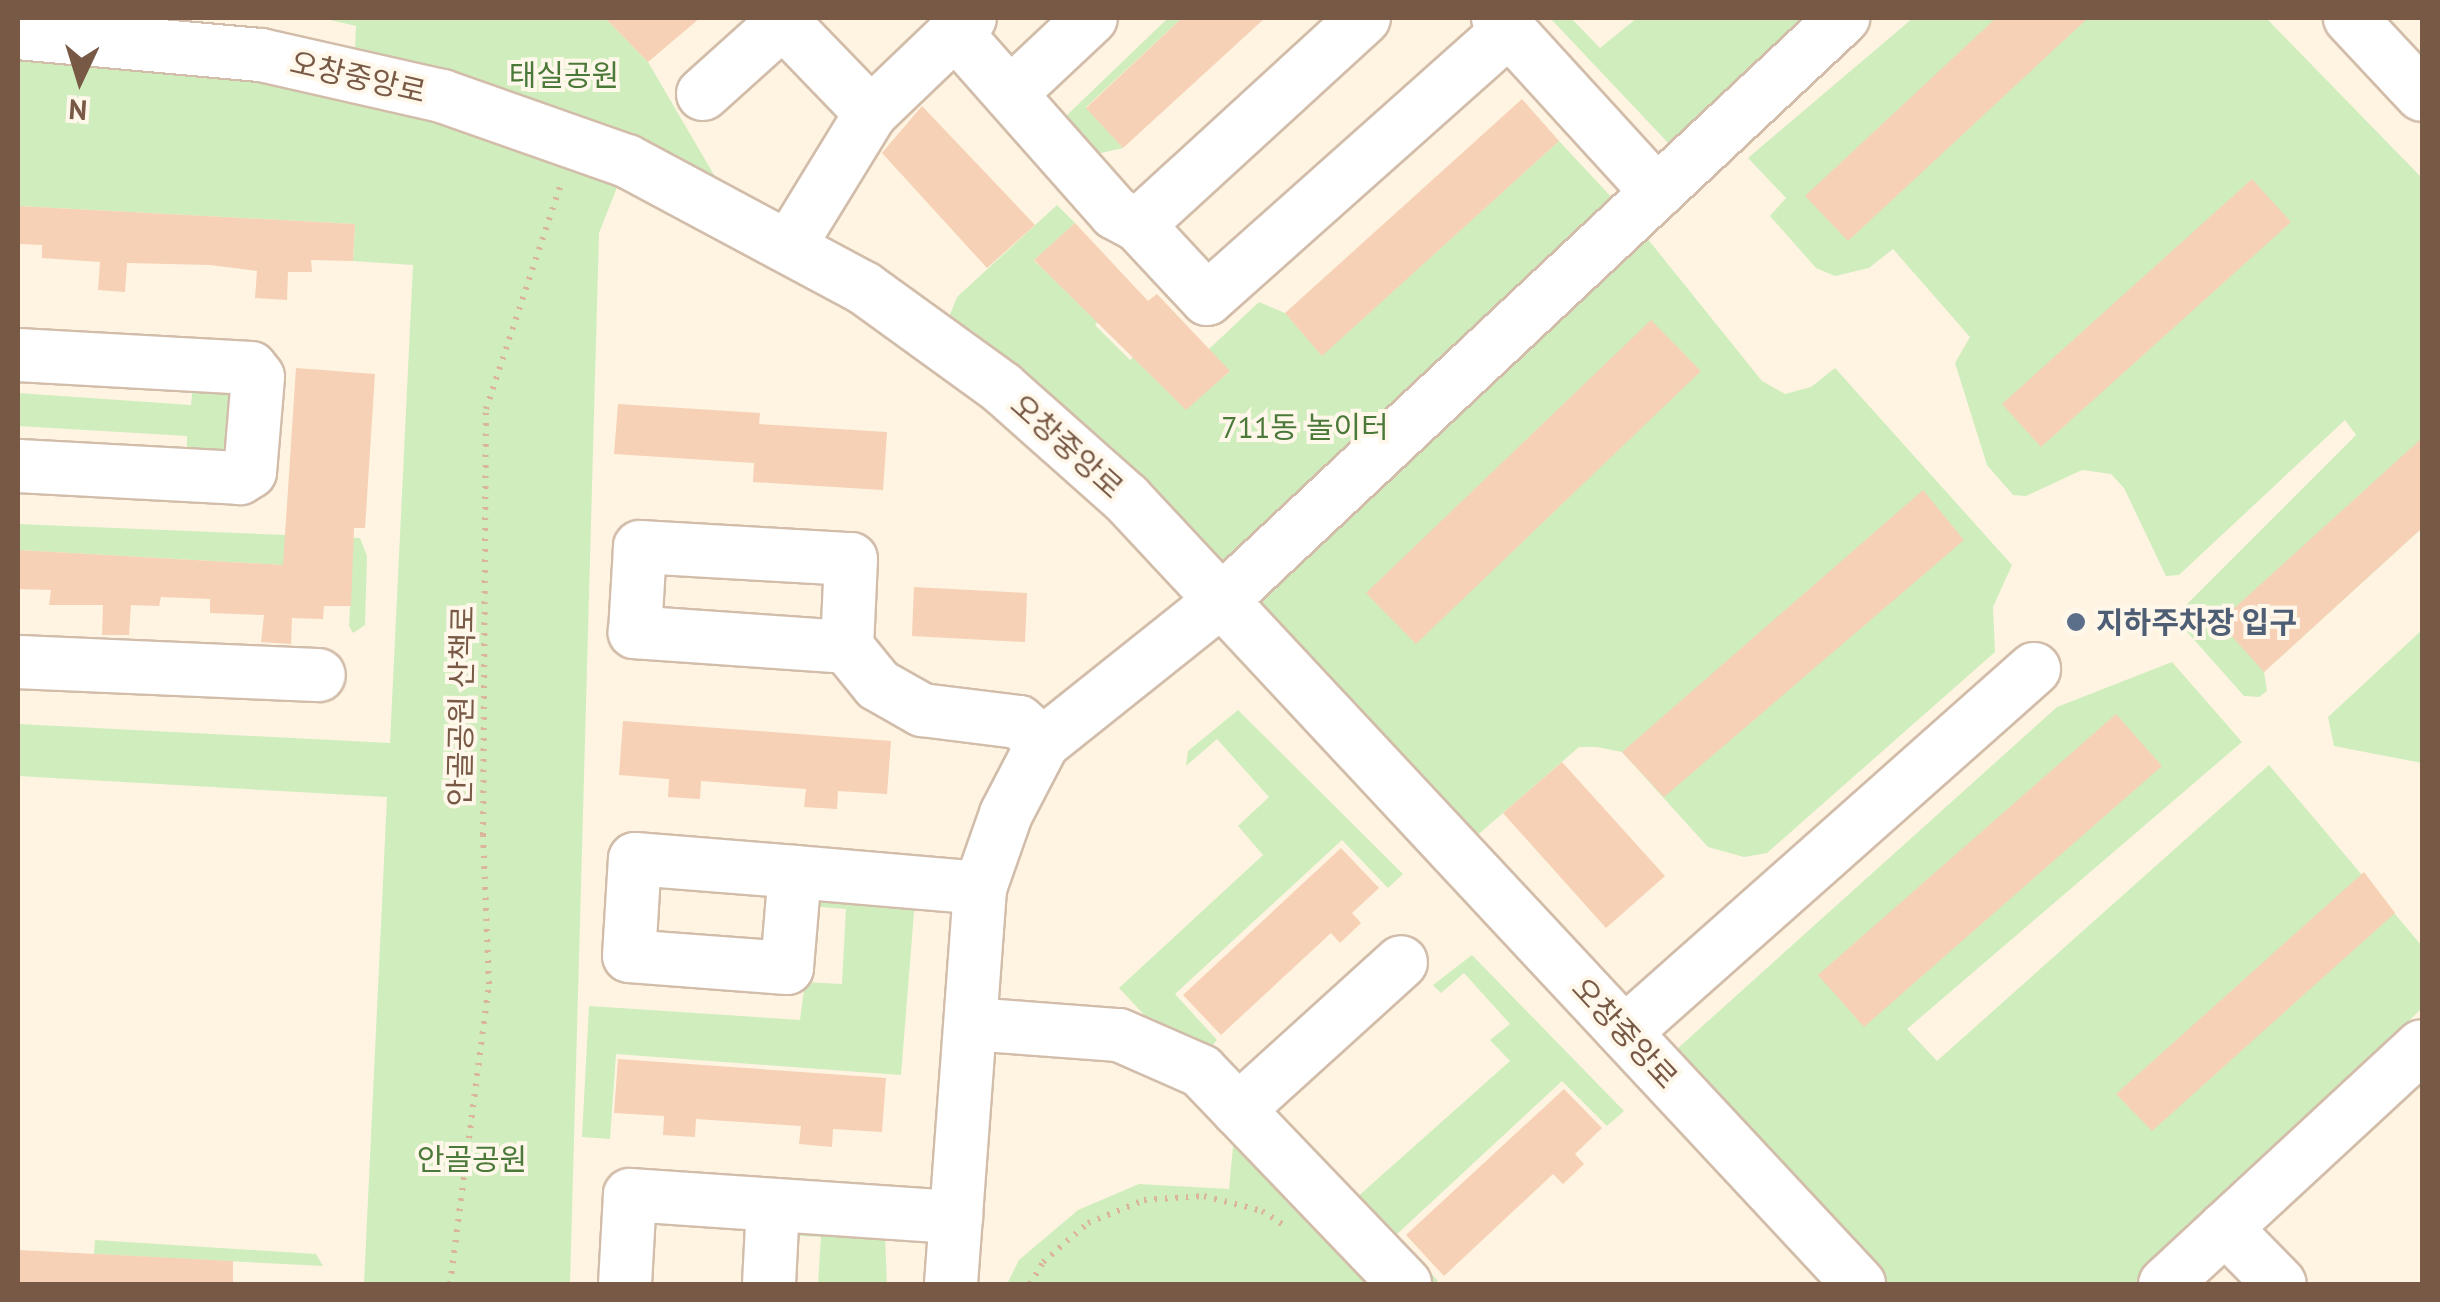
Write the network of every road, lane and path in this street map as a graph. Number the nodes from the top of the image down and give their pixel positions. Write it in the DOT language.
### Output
graph roads {
  1 [pos="1091,18"];
  2 [pos="1364,18"];
  3 [pos="1844,18"];
  4 [pos="783,20"];
  5 [pos="1504,24"];
  6 [pos="963,25"];
  7 [pos="2379,27"];
  8 [pos="18,33"];
  9 [pos="703,94"];
  10 [pos="1010,94"];
  11 [pos="2422,95"];
  12 [pos="871,113"];
  13 [pos="576,139"];
  14 [pos="1657,192"];
  15 [pos="1138,225"];
  16 [pos="790,246"];
  17 [pos="18,355"];
  18 [pos="18,466"];
  19 [pos="1221,601"];
  20 [pos="847,646"];
  21 [pos="18,662"];
  22 [pos="2034,669"];
  23 [pos="319,675"];
  24 [pos="1043,743"];
  25 [pos="794,872"];
  26 [pos="980,888"];
  27 [pos="1401,962"];
  28 [pos="971,1024"];
  29 [pos="1625,1032"];
  30 [pos="2422,1046"];
  31 [pos="1238,1110"];
  32 [pos="773,1206"];
  33 [pos="956,1218"];
  34 [pos="2226,1228"];
  35 [pos="1295,1233"];
  36 [pos="450,1284"];
  37 [pos="625,1284"];
  38 [pos="769,1284"];
  39 [pos="952,1284"];
  40 [pos="1030,1284"];
  41 [pos="1405,1284"];
  42 [pos="1859,1284"];
  43 [pos="2165,1284"];
  44 [pos="2280,1284"];
  1 -- 10 [label="street"];
  2 -- 15 [label="street"];
  3 -- 14 [label="street"];
  4 -- 9 [label="street"];
  4 -- 12 [label="street"];
  5 -- 14 [label="street"];
  5 -- 15 [label="street"];
  6 -- 10 [label="street"];
  6 -- 12 [label="street"];
  7 -- 11 [label="street"];
  8 -- 13 [label="street, 오창중앙로"];
  10 -- 15 [label="street"];
  12 -- 16 [label="street"];
  13 -- 16 [label="street, 오창중앙로"];
  13 -- 36 [label="path, 안골공원 산책로"];
  14 -- 19 [label="street"];
  16 -- 19 [label="street, 오창중앙로"];
  17 -- 18 [label="street"];
  19 -- 24 [label="street"];
  19 -- 29 [label="street, 오창중앙로"];
  20 -- 24 [label="street"];
  21 -- 23 [label="street"];
  22 -- 29 [label="street"];
  24 -- 26 [label="street"];
  25 -- 26 [label="street"];
  26 -- 28 [label="street"];
  27 -- 31 [label="street"];
  28 -- 31 [label="street"];
  28 -- 33 [label="street"];
  29 -- 42 [label="street, 오창중앙로"];
  30 -- 34 [label="street"];
  31 -- 41 [label="street"];
  32 -- 33 [label="street"];
  32 -- 37 [label="street"];
  32 -- 38 [label="street"];
  33 -- 39 [label="street"];
  34 -- 43 [label="street"];
  34 -- 44 [label="street"];
  35 -- 40 [label="path"];
}
